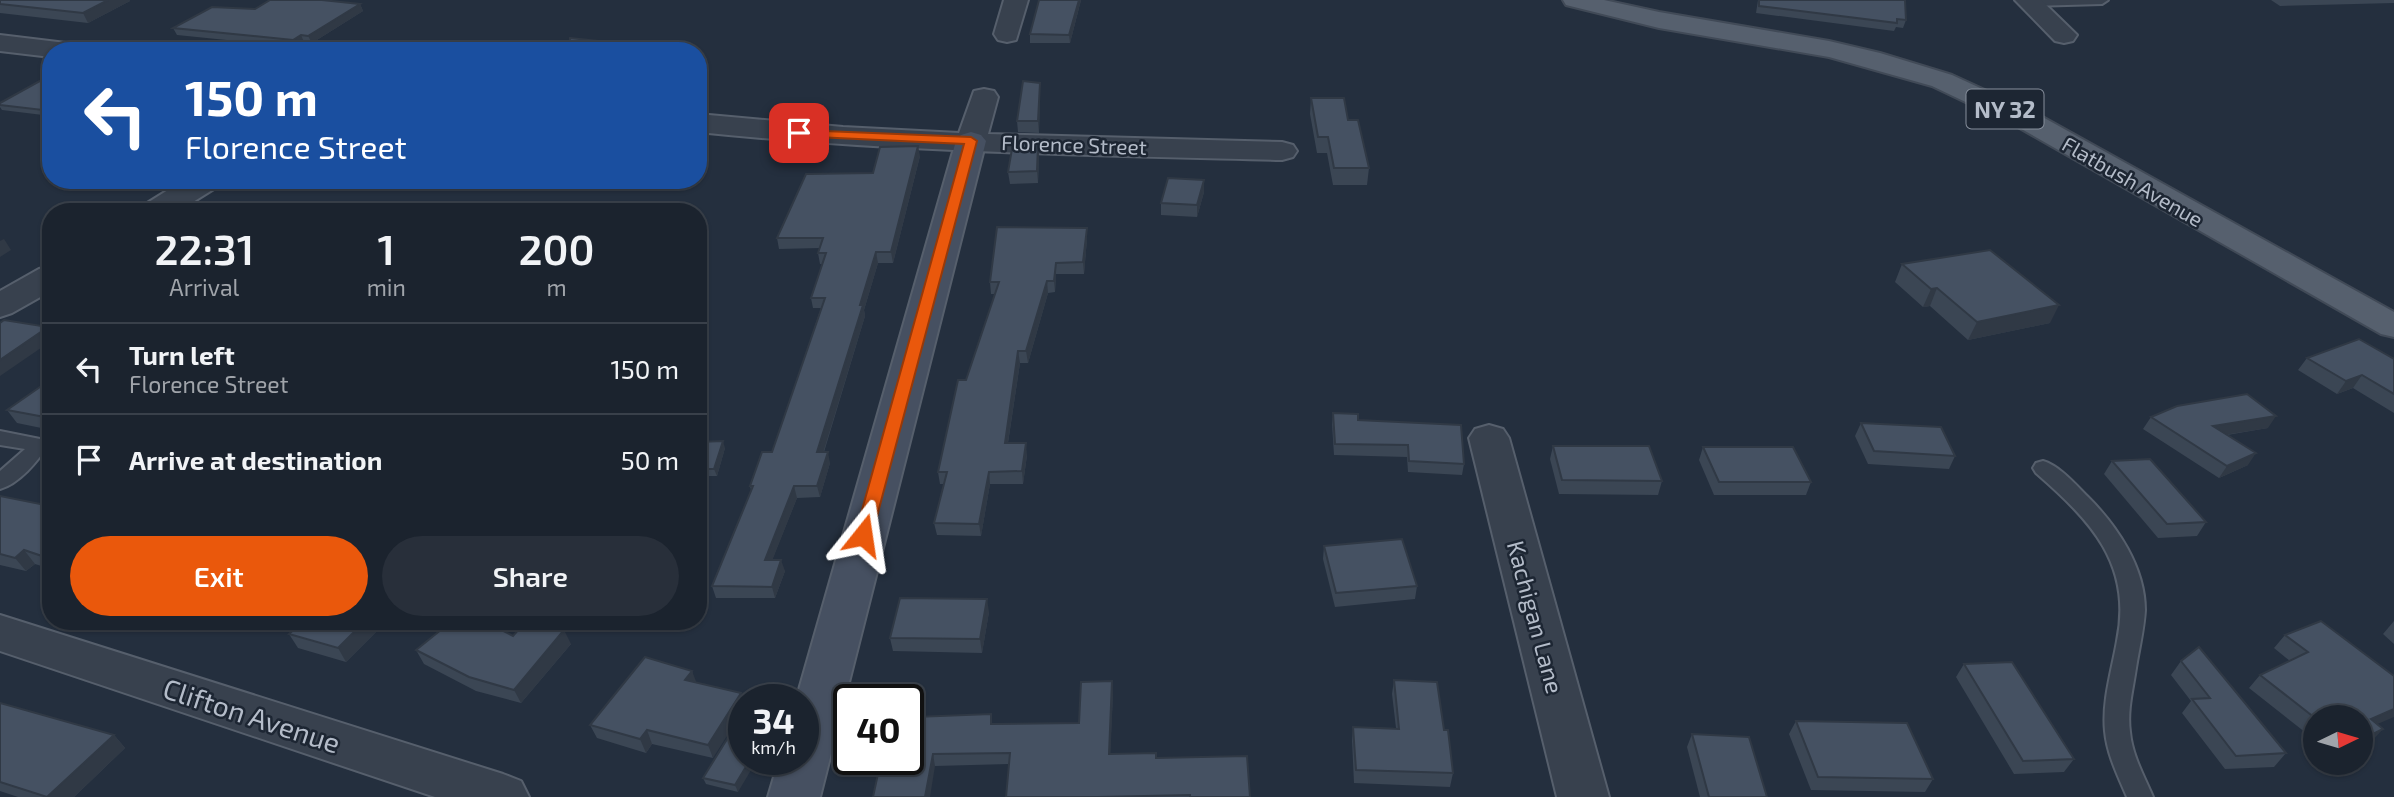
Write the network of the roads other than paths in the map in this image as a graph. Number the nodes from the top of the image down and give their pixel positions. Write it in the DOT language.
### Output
graph roads {
  1 [pos="1016,0"];
  2 [pos="1575,0"];
  3 [pos="2102,0"];
  4 [pos="2028,1"];
  5 [pos="1007,34"];
  6 [pos="2064,35"];
  7 [pos="0,43"];
  8 [pos="42,48"];
  9 [pos="984,97"];
  10 [pos="707,124"];
  11 [pos="971,141"];
  12 [pos="1282,151"];
  13 [pos="192,189"];
  14 [pos="169,203"];
  15 [pos="42,281"];
  16 [pos="0,306"];
  17 [pos="2394,326"];
  18 [pos="0,438"];
  19 [pos="1489,438"];
  20 [pos="2043,468"];
  21 [pos="0,482"];
  22 [pos="0,633"];
  23 [pos="503,797"];
  24 [pos="794,797"];
  25 [pos="1583,797"];
  26 [pos="2140,797"];
  1 -- 5 [label="street"];
  2 -- 17 [label="main road, Flatbush Avenue / NY 32"];
  3 -- 4 [label="lane"];
  4 -- 6 [label="street"];
  7 -- 8 [label="street"];
  9 -- 11 [label="street"];
  10 -- 11 [label="street, Florence Street"];
  11 -- 12 [label="street, Florence Street"];
  11 -- 24 [label="street"];
  13 -- 14 [label="street"];
  15 -- 16 [label="street"];
  18 -- 21 [label="lane"];
  19 -- 25 [label="street, Kachigan Lane"];
  20 -- 26 [label="lane"];
  22 -- 23 [label="street, Clifton Avenue"];
}
